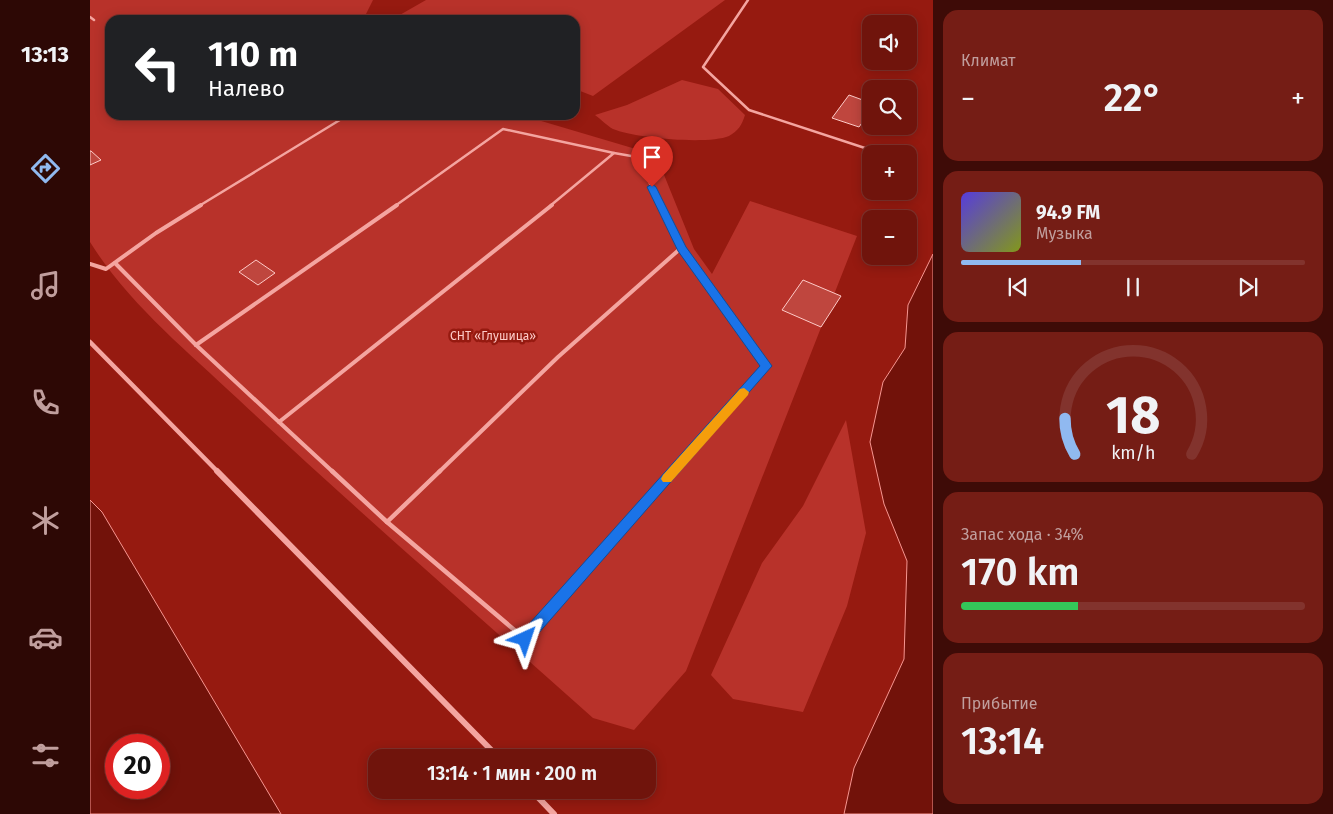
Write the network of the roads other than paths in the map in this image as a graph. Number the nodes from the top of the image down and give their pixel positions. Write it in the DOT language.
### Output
graph roads {
  1 [pos="748,0"];
  2 [pos="90,17"];
  3 [pos="94,20"];
  4 [pos="340,120"];
  5 [pos="862,147"];
  6 [pos="614,153"];
  7 [pos="681,248"];
  8 [pos="115,263"];
  9 [pos="90,264"];
  10 [pos="90,342"];
  11 [pos="196,345"];
  12 [pos="278,422"];
  13 [pos="387,522"];
  14 [pos="490,749"];
  15 [pos="540,799"];
  16 [pos="554,814"];
  1 -- 5 [label="lane"];
  2 -- 3 [label="lane"];
  4 -- 8 [label="lane"];
  6 -- 7 [label="lane"];
  6 -- 11 [label="lane"];
  6 -- 12 [label="lane"];
  7 -- 13 [label="lane"];
  7 -- 13 [label="lane"];
  8 -- 9 [label="lane"];
  8 -- 11 [label="lane"];
  10 -- 14 [label="street"];
  11 -- 12 [label="lane"];
  12 -- 13 [label="lane"];
  15 -- 16 [label="street"];
}
